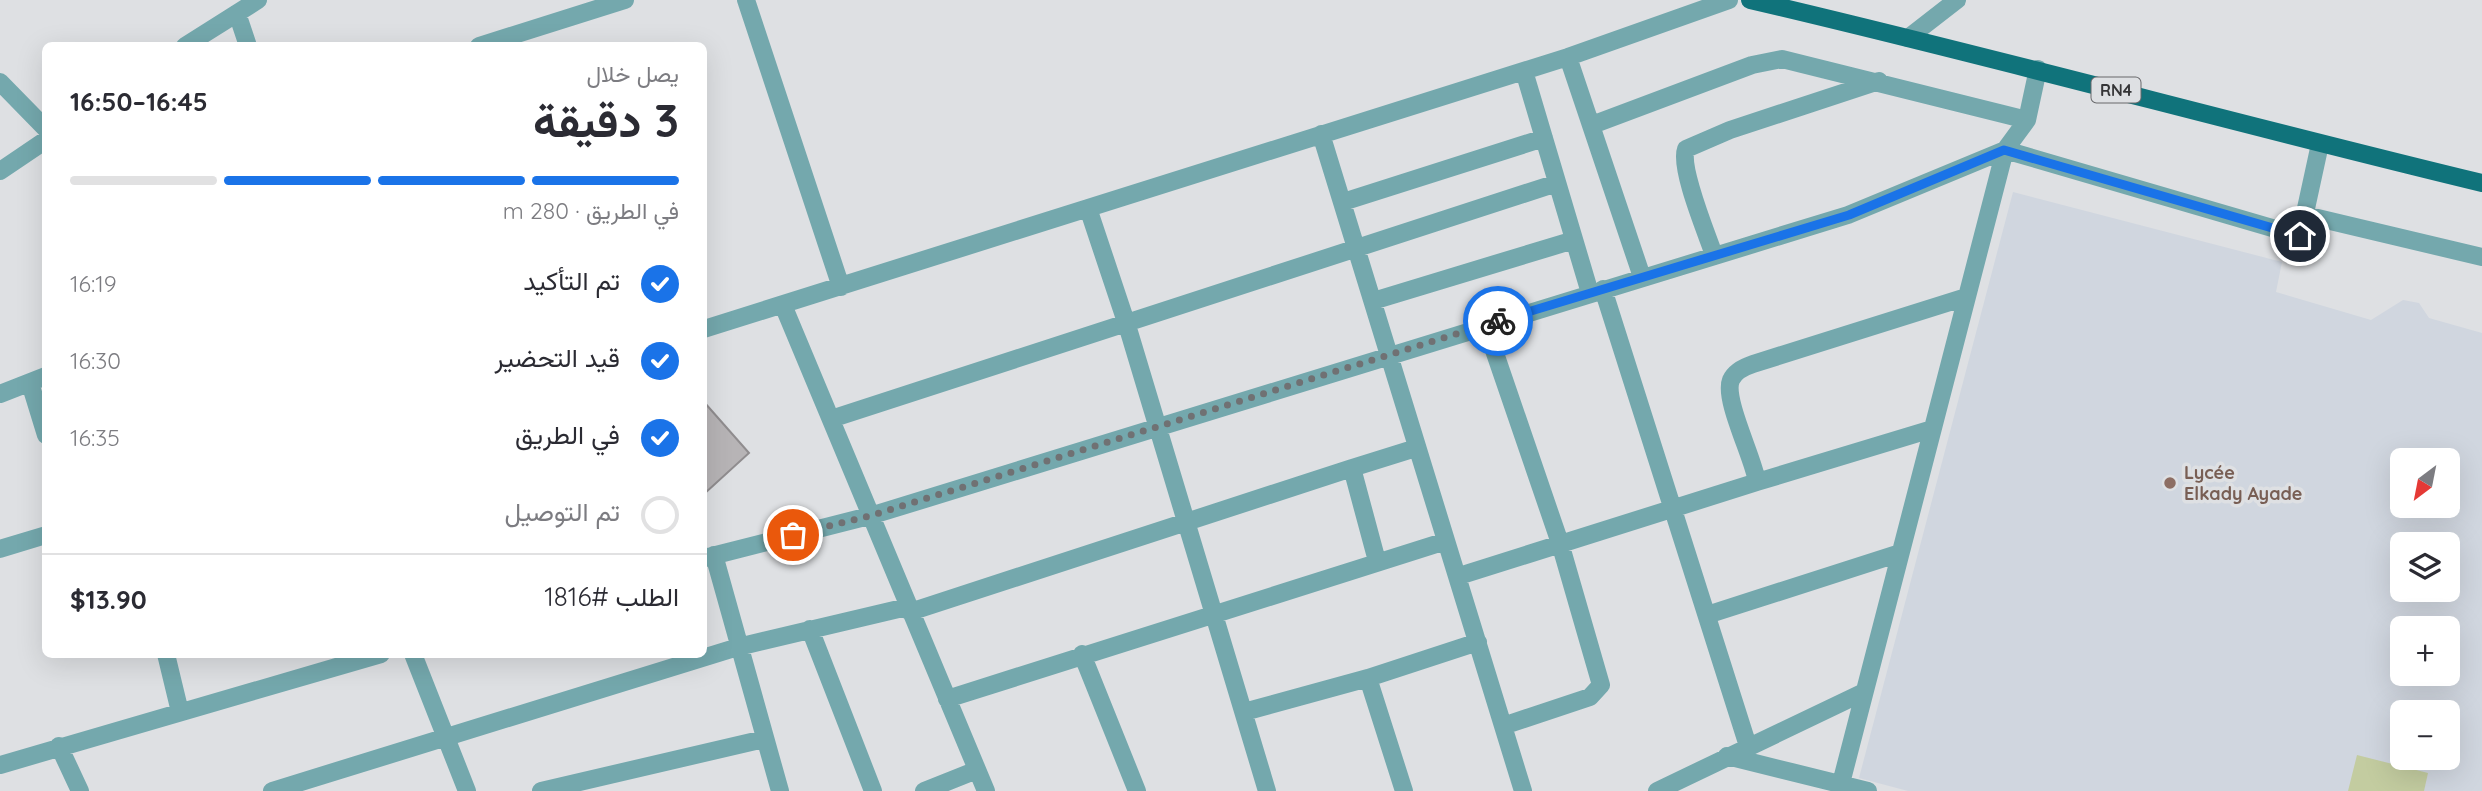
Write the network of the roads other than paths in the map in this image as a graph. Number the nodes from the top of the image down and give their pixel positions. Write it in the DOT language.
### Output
graph roads {
  1 [pos="258,0"];
  2 [pos="625,0"];
  3 [pos="746,0"];
  4 [pos="1729,0"];
  5 [pos="1750,0"];
  6 [pos="1957,0"];
  7 [pos="237,13"];
  8 [pos="1908,38"];
  9 [pos="191,42"];
  10 [pos="247,42"];
  11 [pos="493,42"];
  12 [pos="1568,57"];
  13 [pos="2038,69"];
  14 [pos="1524,71"];
  15 [pos="1879,81"];
  16 [pos="0,82"];
  17 [pos="2027,120"];
  18 [pos="42,125"];
  19 [pos="1592,125"];
  20 [pos="1321,134"];
  21 [pos="1544,138"];
  22 [pos="42,143"];
  23 [pos="2320,144"];
  24 [pos="2004,150"];
  25 [pos="0,172"];
  26 [pos="1557,183"];
  27 [pos="2482,183"];
  28 [pos="1343,202"];
  29 [pos="1088,208"];
  30 [pos="2305,215"];
  31 [pos="1574,240"];
  32 [pos="1357,249"];
  33 [pos="1714,255"];
  34 [pos="2482,257"];
  35 [pos="1642,277"];
  36 [pos="841,287"];
  37 [pos="1596,291"];
  38 [pos="1966,296"];
  39 [pos="1373,301"];
  40 [pos="783,305"];
  41 [pos="1485,324"];
  42 [pos="1127,325"];
  43 [pos="707,328"];
  44 [pos="1389,354"];
  45 [pos="38,379"];
  46 [pos="0,394"];
  47 [pos="42,407"];
  48 [pos="831,419"];
  49 [pos="1158,426"];
  50 [pos="1932,429"];
  51 [pos="1416,448"];
  52 [pos="1352,468"];
  53 [pos="1757,482"];
  54 [pos="1673,508"];
  55 [pos="873,515"];
  56 [pos="1187,523"];
  57 [pos="42,536"];
  58 [pos="1446,541"];
  59 [pos="1560,543"];
  60 [pos="0,550"];
  61 [pos="1900,553"];
  62 [pos="709,556"];
  63 [pos="1377,561"];
  64 [pos="1458,576"];
  65 [pos="908,610"];
  66 [pos="1213,613"];
  67 [pos="1707,615"];
  68 [pos="810,629"];
  69 [pos="1478,642"];
  70 [pos="738,647"];
  71 [pos="1082,654"];
  72 [pos="707,656"];
  73 [pos="167,658"];
  74 [pos="367,658"];
  75 [pos="415,658"];
  76 [pos="701,658"];
  77 [pos="1368,678"];
  78 [pos="1864,692"];
  79 [pos="947,699"];
  80 [pos="180,712"];
  81 [pos="1244,712"];
  82 [pos="1503,726"];
  83 [pos="445,735"];
  84 [pos="764,738"];
  85 [pos="59,746"];
  86 [pos="1748,746"];
  87 [pos="1727,756"];
  88 [pos="0,765"];
  89 [pos="977,770"];
  90 [pos="1840,787"];
  91 [pos="80,791"];
  92 [pos="272,791"];
  93 [pos="467,791"];
  94 [pos="541,791"];
  95 [pos="780,791"];
  96 [pos="873,791"];
  97 [pos="924,791"];
  98 [pos="986,791"];
  99 [pos="1137,791"];
  100 [pos="1267,791"];
  101 [pos="1404,791"];
  102 [pos="1524,791"];
  103 [pos="1657,791"];
  104 [pos="1868,791"];
  1 -- 7 [label="street"];
  2 -- 11 [label="street"];
  3 -- 36 [label="street"];
  4 -- 12 [label="street"];
  5 -- 8 [label="main road, RN4"];
  6 -- 8 [label="street"];
  7 -- 9 [label="street"];
  7 -- 10 [label="street"];
  8 -- 13 [label="main road, RN4"];
  12 -- 14 [label="street"];
  12 -- 19 [label="street"];
  13 -- 17 [label="street"];
  13 -- 23 [label="main road, RN4"];
  14 -- 20 [label="street"];
  14 -- 21 [label="street"];
  15 -- 17 [label="street"];
  15 -- 19 [label="street"];
  15 -- 33 [label="street"];
  16 -- 18 [label="street"];
  17 -- 24 [label="street"];
  19 -- 35 [label="street"];
  20 -- 28 [label="street"];
  20 -- 29 [label="street"];
  21 -- 26 [label="street"];
  21 -- 28 [label="street"];
  22 -- 25 [label="street"];
  23 -- 27 [label="main road, RN4"];
  23 -- 30 [label="street"];
  24 -- 30 [label="street"];
  24 -- 33 [label="street"];
  24 -- 38 [label="street"];
  26 -- 31 [label="street"];
  26 -- 32 [label="street"];
  28 -- 32 [label="street"];
  29 -- 36 [label="street"];
  29 -- 42 [label="street"];
  30 -- 34 [label="street"];
  31 -- 37 [label="street"];
  31 -- 39 [label="street"];
  32 -- 39 [label="street"];
  32 -- 42 [label="street"];
  33 -- 35 [label="street"];
  35 -- 37 [label="street"];
  36 -- 40 [label="street"];
  37 -- 41 [label="street"];
  37 -- 54 [label="street"];
  38 -- 50 [label="street"];
  38 -- 53 [label="street"];
  39 -- 44 [label="street"];
  40 -- 43 [label="street"];
  40 -- 48 [label="street"];
  41 -- 44 [label="street"];
  41 -- 59 [label="street"];
  42 -- 48 [label="street"];
  42 -- 49 [label="street"];
  44 -- 49 [label="street"];
  44 -- 51 [label="street"];
  45 -- 46 [label="street"];
  45 -- 47 [label="street"];
  48 -- 55 [label="street"];
  49 -- 55 [label="street"];
  49 -- 56 [label="street"];
  50 -- 53 [label="street"];
  50 -- 61 [label="street"];
  51 -- 52 [label="street"];
  51 -- 58 [label="street"];
  52 -- 56 [label="street"];
  52 -- 63 [label="street"];
  53 -- 54 [label="street"];
  54 -- 59 [label="street"];
  54 -- 67 [label="street"];
  55 -- 62 [label="street"];
  55 -- 65 [label="street"];
  56 -- 65 [label="street"];
  56 -- 66 [label="street"];
  57 -- 60 [label="street"];
  58 -- 63 [label="street"];
  58 -- 64 [label="street"];
  59 -- 64 [label="street"];
  59 -- 82 [label="street"];
  61 -- 67 [label="street"];
  61 -- 78 [label="street"];
  62 -- 70 [label="street"];
  63 -- 66 [label="street"];
  64 -- 69 [label="street"];
  65 -- 68 [label="street"];
  65 -- 79 [label="street"];
  66 -- 71 [label="street"];
  66 -- 81 [label="street"];
  67 -- 86 [label="street"];
  68 -- 70 [label="street"];
  68 -- 96 [label="street"];
  69 -- 77 [label="street"];
  69 -- 82 [label="street"];
  70 -- 72 [label="street"];
  70 -- 84 [label="street"];
  71 -- 79 [label="street"];
  71 -- 99 [label="street"];
  73 -- 80 [label="street"];
  74 -- 80 [label="street"];
  75 -- 83 [label="street"];
  76 -- 83 [label="street"];
  77 -- 81 [label="street"];
  77 -- 101 [label="street"];
  78 -- 86 [label="street"];
  78 -- 90 [label="street"];
  79 -- 89 [label="street"];
  80 -- 85 [label="street"];
  81 -- 100 [label="street"];
  82 -- 102 [label="street"];
  83 -- 92 [label="street"];
  83 -- 93 [label="street"];
  84 -- 94 [label="street"];
  84 -- 95 [label="street"];
  85 -- 88 [label="street"];
  85 -- 91 [label="street"];
  86 -- 87 [label="street"];
  87 -- 90 [label="street"];
  87 -- 103 [label="street"];
  89 -- 97 [label="street"];
  89 -- 98 [label="street"];
  90 -- 104 [label="street"];
}
